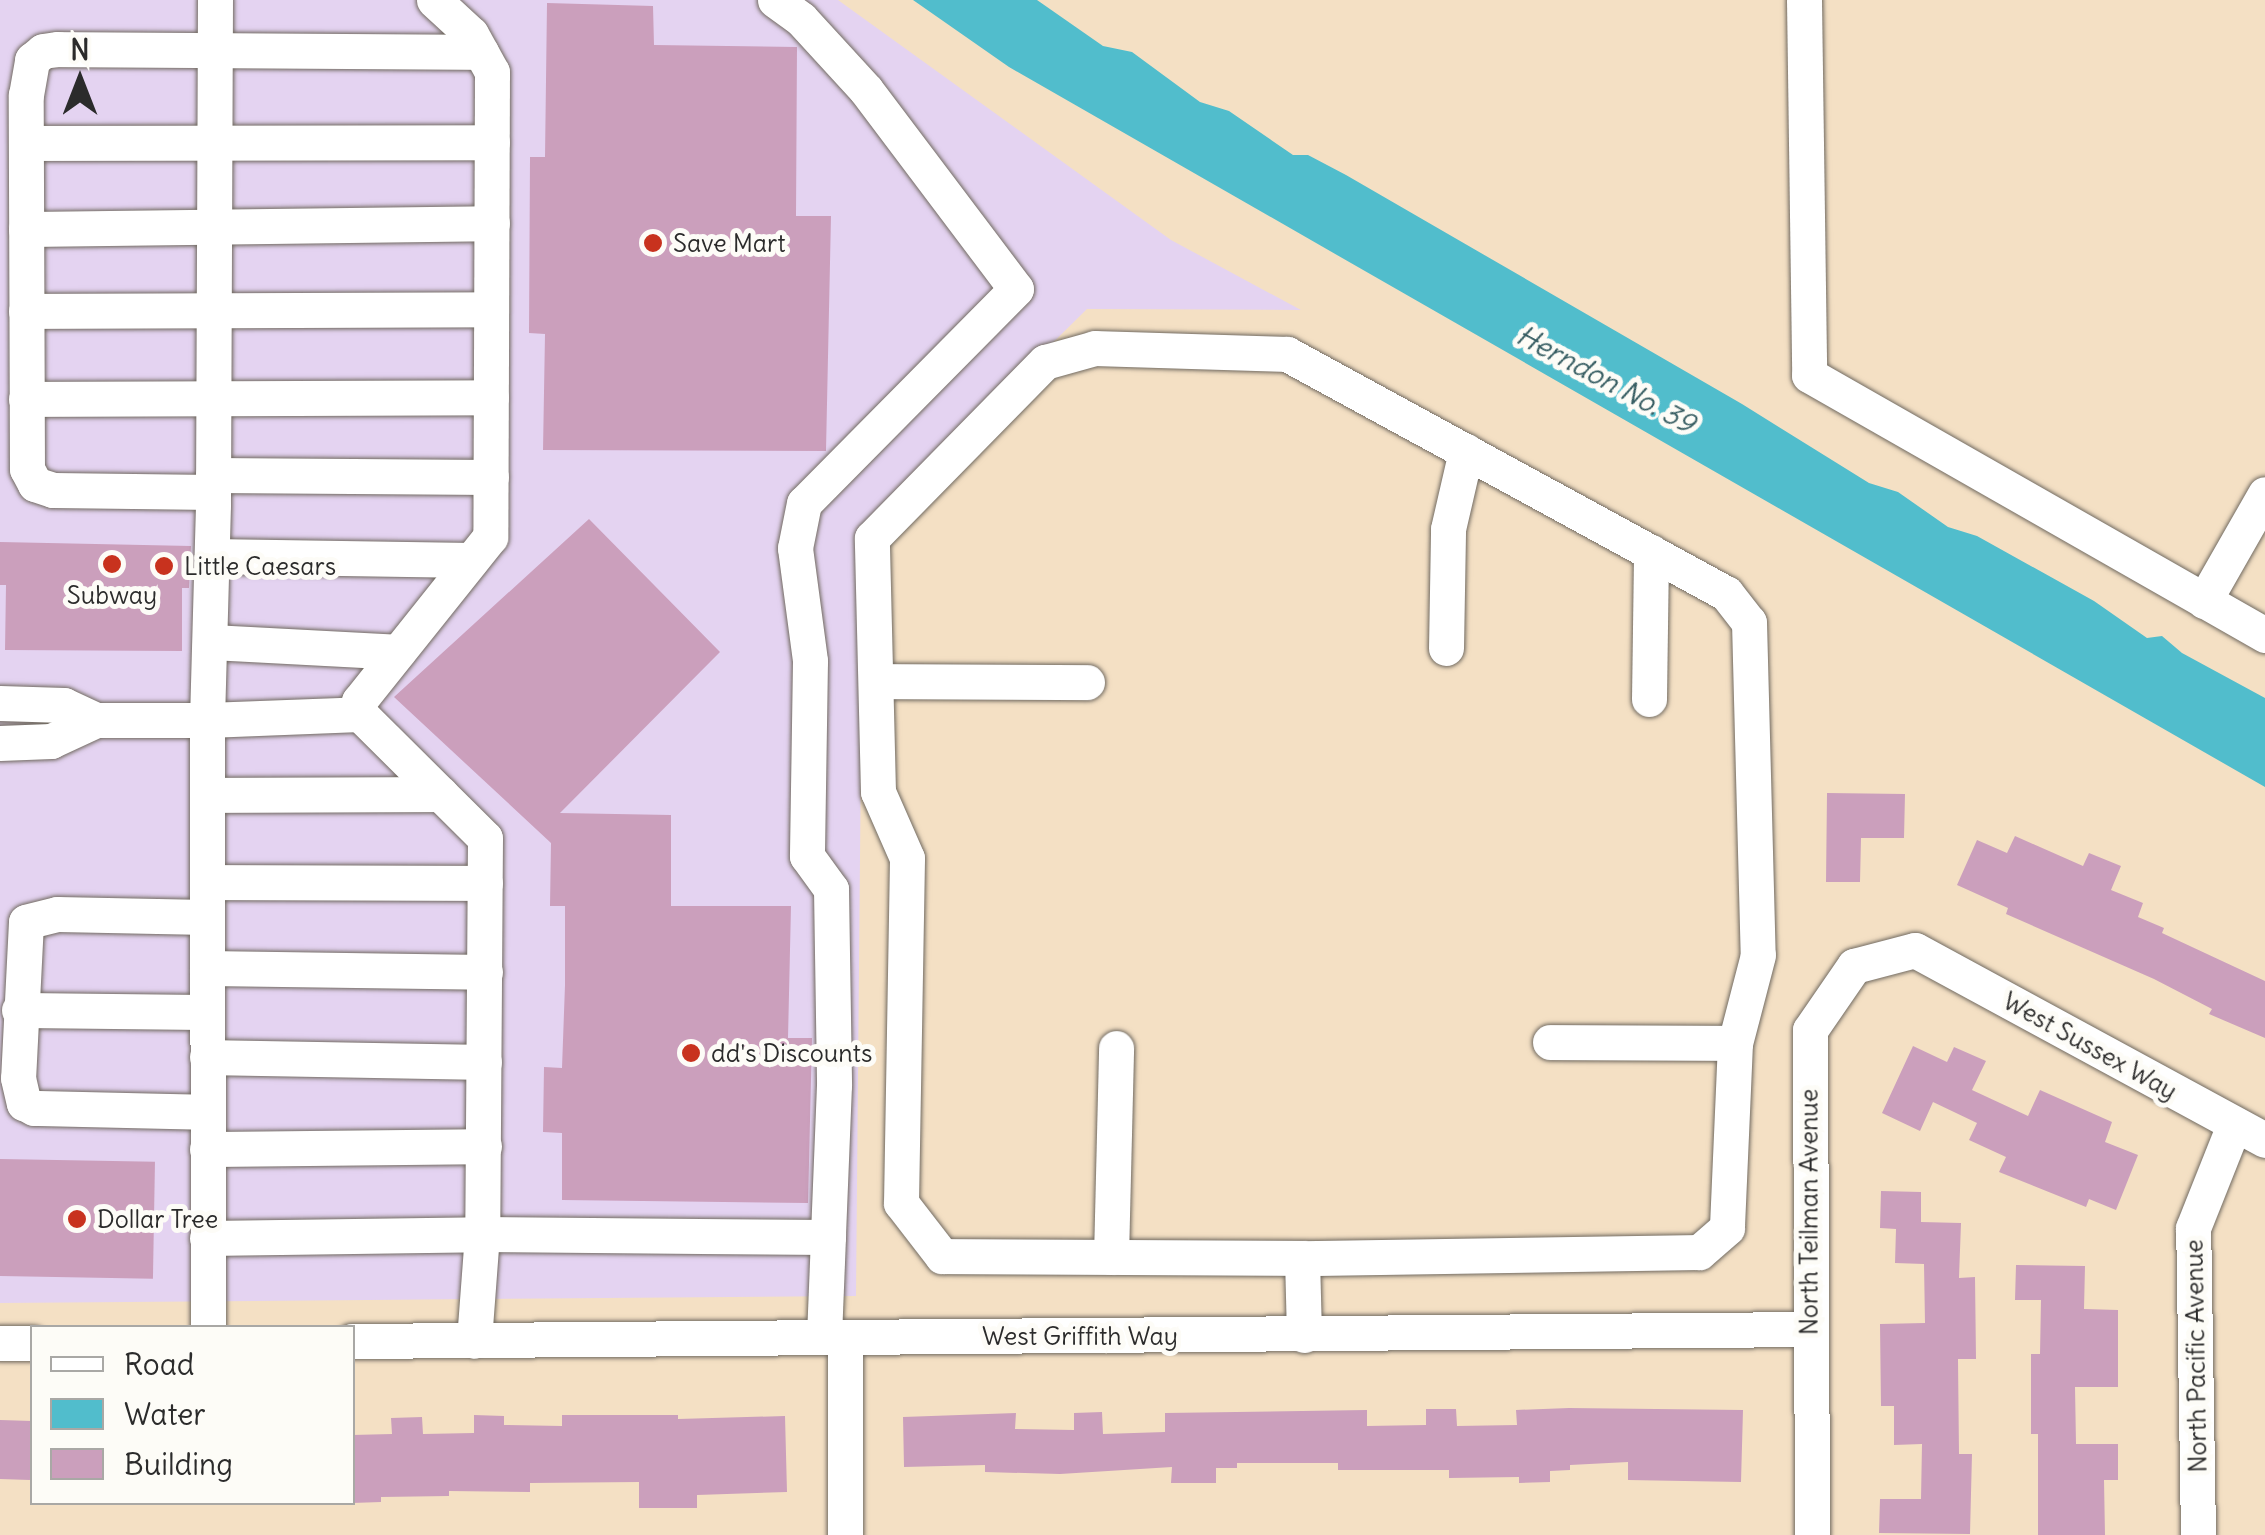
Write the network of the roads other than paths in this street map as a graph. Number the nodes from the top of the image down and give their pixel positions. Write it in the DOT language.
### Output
graph roads {
  1 [pos="216,0"];
  2 [pos="434,0"];
  3 [pos="775,0"];
  4 [pos="1804,0"];
  5 [pos="215,50"];
  6 [pos="481,52"];
  7 [pos="215,140"];
  8 [pos="492,142"];
  9 [pos="26,143"];
  10 [pos="492,223"];
  11 [pos="215,226"];
  12 [pos="26,229"];
  13 [pos="214,310"];
  14 [pos="492,310"];
  15 [pos="26,311"];
  16 [pos="214,397"];
  17 [pos="492,397"];
  18 [pos="26,399"];
  19 [pos="1466,452"];
  20 [pos="491,477"];
  21 [pos="214,483"];
  22 [pos="2265,494"];
  23 [pos="1651,552"];
  24 [pos="212,556"];
  25 [pos="471,560"];
  26 [pos="2204,600"];
  27 [pos="2265,635"];
  28 [pos="210,642"];
  29 [pos="1446,648"];
  30 [pos="398,652"];
  31 [pos="876,681"];
  32 [pos="1087,682"];
  33 [pos="1650,700"];
  34 [pos="0,703"];
  35 [pos="360,714"];
  36 [pos="96,720"];
  37 [pos="208,720"];
  38 [pos="0,743"];
  39 [pos="441,794"];
  40 [pos="208,795"];
  41 [pos="486,883"];
  42 [pos="208,899"];
  43 [pos="1916,950"];
  44 [pos="208,968"];
  45 [pos="484,972"];
  46 [pos="19,1010"];
  47 [pos="208,1012"];
  48 [pos="1550,1042"];
  49 [pos="1735,1043"];
  50 [pos="1116,1048"];
  51 [pos="208,1057"];
  52 [pos="484,1062"];
  53 [pos="208,1112"];
  54 [pos="2249,1132"];
  55 [pos="484,1146"];
  56 [pos="208,1149"];
  57 [pos="482,1234"];
  58 [pos="828,1237"];
  59 [pos="208,1238"];
  60 [pos="1111,1256"];
  61 [pos="1302,1258"];
  62 [pos="208,1325"];
  63 [pos="1808,1329"];
  64 [pos="1304,1335"];
  65 [pos="835,1337"];
  66 [pos="355,1341"];
  67 [pos="474,1341"];
  68 [pos="30,1343"];
  69 [pos="0,1344"];
  70 [pos="845,1535"];
  71 [pos="1812,1535"];
  72 [pos="2198,1535"];
  1 -- 5 [label="street"];
  2 -- 6 [label="street"];
  3 -- 58 [label="street"];
  4 -- 26 [label="street"];
  5 -- 6 [label="street"];
  5 -- 7 [label="street"];
  5 -- 9 [label="street"];
  6 -- 8 [label="street"];
  7 -- 8 [label="street"];
  7 -- 9 [label="street"];
  7 -- 11 [label="street"];
  8 -- 10 [label="street"];
  9 -- 12 [label="street"];
  10 -- 11 [label="street"];
  10 -- 14 [label="street"];
  11 -- 12 [label="street"];
  11 -- 13 [label="street"];
  12 -- 15 [label="street"];
  13 -- 14 [label="street"];
  13 -- 15 [label="street"];
  13 -- 16 [label="street"];
  14 -- 17 [label="street"];
  15 -- 18 [label="street"];
  16 -- 17 [label="street"];
  16 -- 18 [label="street"];
  16 -- 21 [label="street"];
  17 -- 20 [label="street"];
  18 -- 21 [label="street"];
  19 -- 23 [label="street"];
  19 -- 29 [label="street"];
  19 -- 31 [label="street"];
  20 -- 21 [label="street"];
  20 -- 25 [label="street"];
  21 -- 24 [label="street"];
  22 -- 26 [label="street"];
  23 -- 33 [label="street"];
  23 -- 49 [label="street"];
  24 -- 25 [label="street"];
  24 -- 28 [label="street"];
  25 -- 30 [label="street"];
  26 -- 27 [label="street"];
  28 -- 30 [label="street"];
  28 -- 37 [label="street"];
  30 -- 35 [label="street"];
  31 -- 32 [label="street"];
  31 -- 60 [label="street"];
  34 -- 36 [label="street"];
  35 -- 37 [label="street"];
  35 -- 39 [label="street"];
  36 -- 37 [label="street"];
  36 -- 38 [label="street"];
  37 -- 40 [label="street"];
  39 -- 40 [label="street"];
  39 -- 41 [label="street"];
  40 -- 42 [label="street"];
  41 -- 42 [label="street"];
  41 -- 45 [label="street"];
  42 -- 44 [label="street"];
  42 -- 46 [label="street"];
  43 -- 54 [label="street, West Sussex Way"];
  43 -- 63 [label="street, North Teilman Avenue"];
  44 -- 45 [label="street"];
  44 -- 47 [label="street"];
  45 -- 52 [label="street"];
  46 -- 47 [label="street"];
  46 -- 53 [label="street"];
  47 -- 51 [label="street"];
  48 -- 49 [label="street"];
  49 -- 61 [label="street"];
  50 -- 60 [label="street"];
  51 -- 52 [label="street"];
  51 -- 53 [label="street"];
  52 -- 55 [label="street"];
  53 -- 56 [label="street"];
  54 -- 72 [label="street, North Pacific Avenue"];
  55 -- 56 [label="street"];
  55 -- 57 [label="street"];
  56 -- 59 [label="street"];
  57 -- 58 [label="street"];
  57 -- 59 [label="street"];
  57 -- 67 [label="street"];
  58 -- 65 [label="street"];
  59 -- 62 [label="street"];
  60 -- 61 [label="street"];
  61 -- 64 [label="street"];
  63 -- 64 [label="street, West Griffith Way"];
  63 -- 71 [label="street, North Teilman Avenue"];
  64 -- 65 [label="street, West Griffith Way"];
  65 -- 67 [label="street, West Griffith Way"];
  65 -- 70 [label="street"];
  66 -- 67 [label="street, West Griffith Way"];
  68 -- 69 [label="street"];
}
